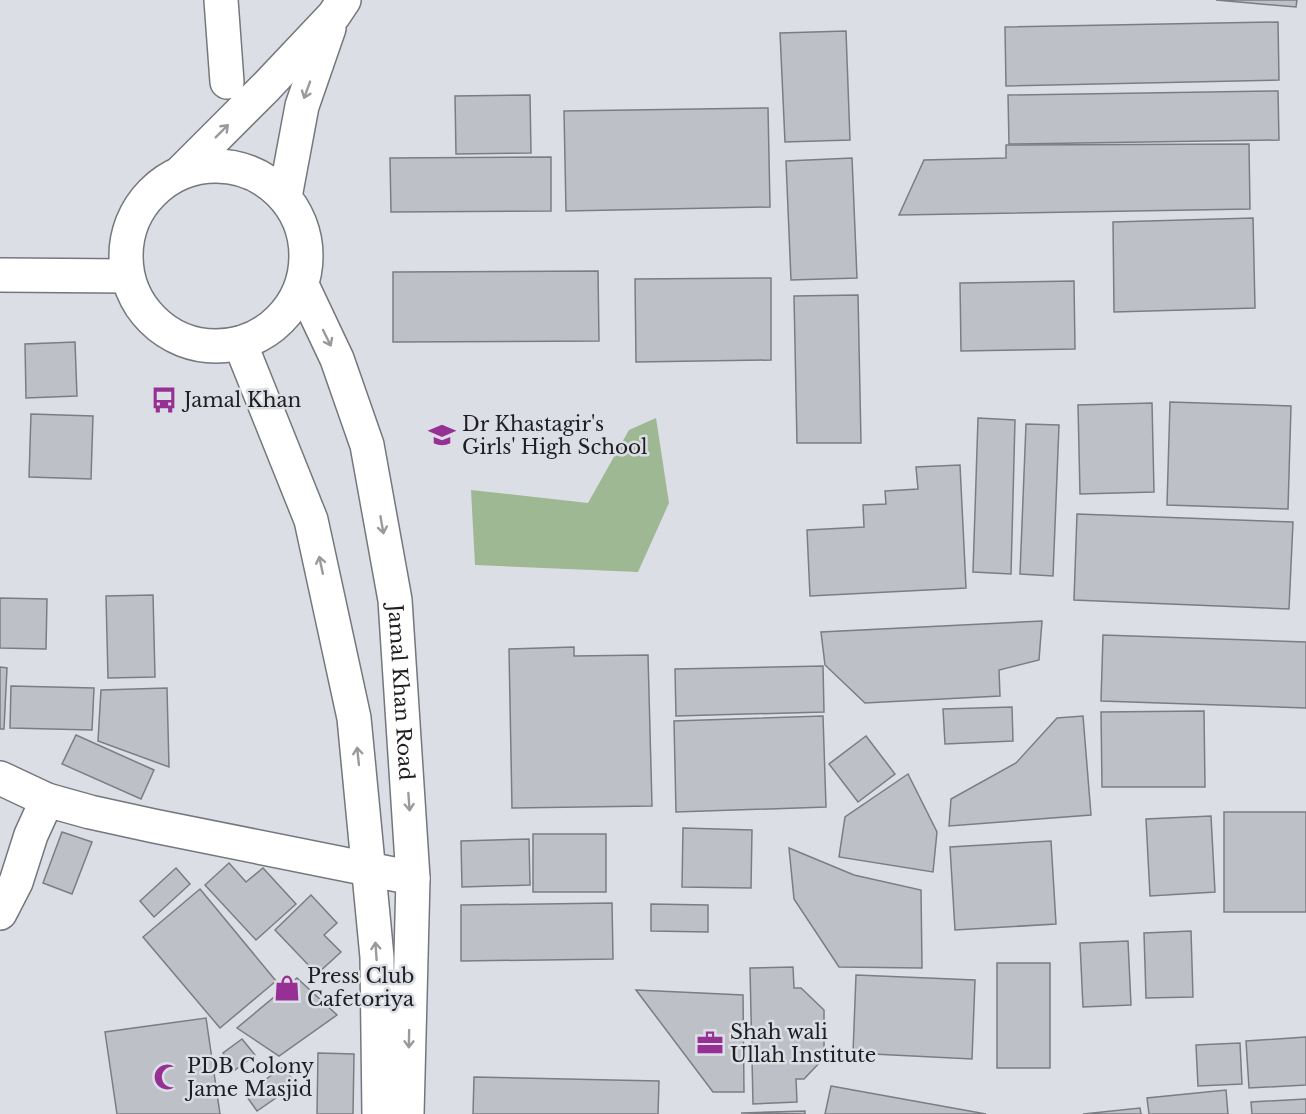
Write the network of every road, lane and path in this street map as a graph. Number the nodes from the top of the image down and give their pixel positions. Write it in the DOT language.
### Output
graph roads {
  1 [pos="221,0"];
  2 [pos="339,8"];
  3 [pos="227,82"];
  4 [pos="181,172"];
  5 [pos="285,197"];
  6 [pos="0,275"];
  7 [pos="127,276"];
  8 [pos="302,285"];
  9 [pos="240,343"];
  10 [pos="0,778"];
  11 [pos="47,800"];
  12 [pos="369,870"];
  13 [pos="413,878"];
  14 [pos="0,913"];
  15 [pos="379,1114"];
  16 [pos="407,1114"];
  1 -- 3 [label="main road"];
  4 -- 2 [label="main road, one-way"];
  2 -- 5 [label="main road, one-way"];
  4 -- 5 [label="main road"];
  4 -- 7 [label="main road"];
  5 -- 8 [label="main road"];
  6 -- 7 [label="main road"];
  7 -- 9 [label="main road"];
  8 -- 9 [label="main road"];
  8 -- 13 [label="main road, Jamal Khan Road, one-way"];
  12 -- 9 [label="main road, one-way"];
  10 -- 11 [label="main road"];
  11 -- 12 [label="main road"];
  11 -- 14 [label="main road"];
  12 -- 13 [label="main road"];
  15 -- 12 [label="main road, one-way"];
  13 -- 16 [label="main road, Jamal Khan Road, one-way"];
}
